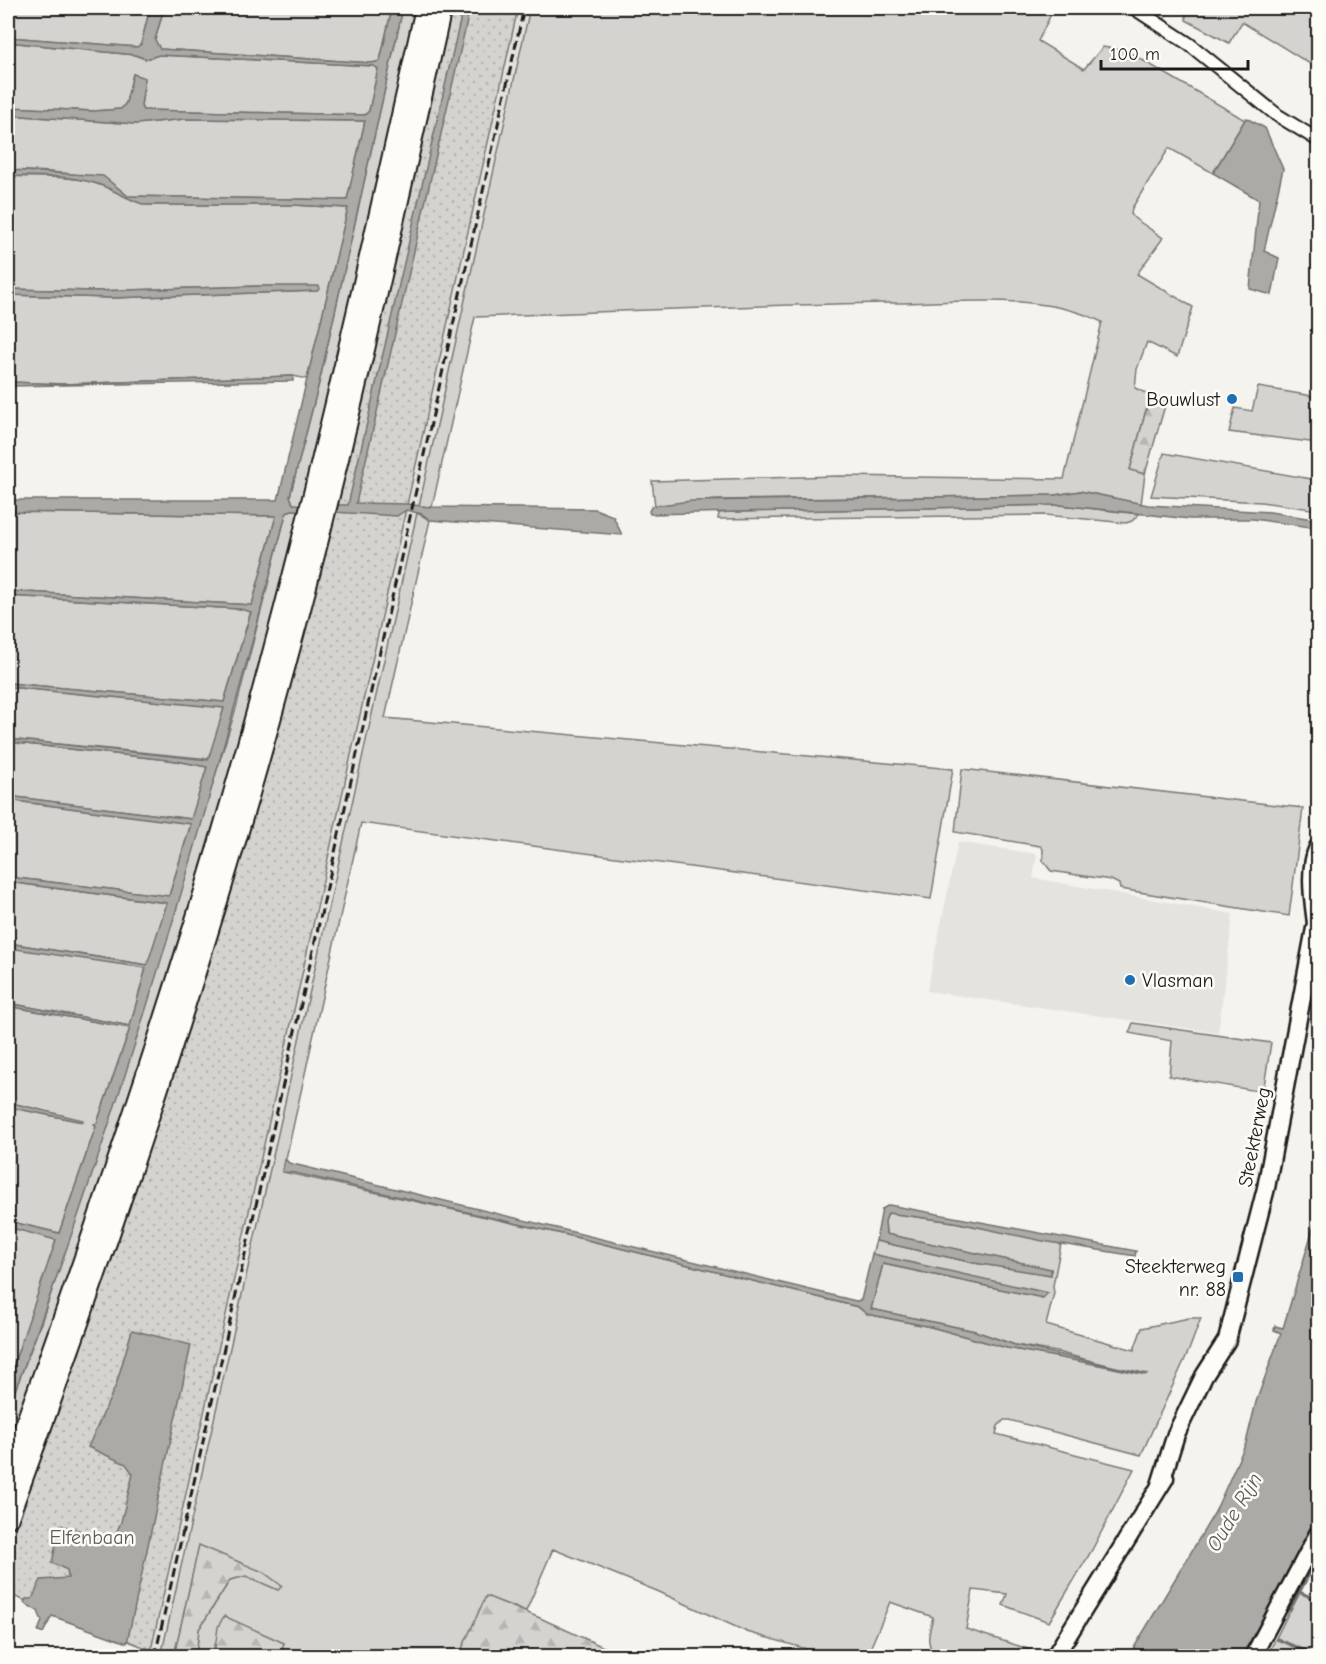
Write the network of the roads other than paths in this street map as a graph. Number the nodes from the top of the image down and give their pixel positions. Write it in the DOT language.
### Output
graph roads {
  1 [pos="426,8"];
  2 [pos="441,8"];
  3 [pos="1134,8"];
  4 [pos="1318,140"];
  5 [pos="321,496"];
  6 [pos="315,521"];
  7 [pos="1318,847"];
  8 [pos="1315,879"];
  9 [pos="8,1473"];
  10 [pos="8,1517"];
  11 [pos="1318,1533"];
  12 [pos="1055,1656"];
  13 [pos="1253,1656"];
  1 -- 5 [label="highway"];
  2 -- 5 [label="highway"];
  3 -- 4 [label="street"];
  5 -- 6 [label="highway"];
  6 -- 9 [label="highway"];
  6 -- 10 [label="highway"];
  7 -- 8 [label="main road, Steekterweg"];
  8 -- 12 [label="main road, Steekterweg"];
  11 -- 13 [label="street"];
}
